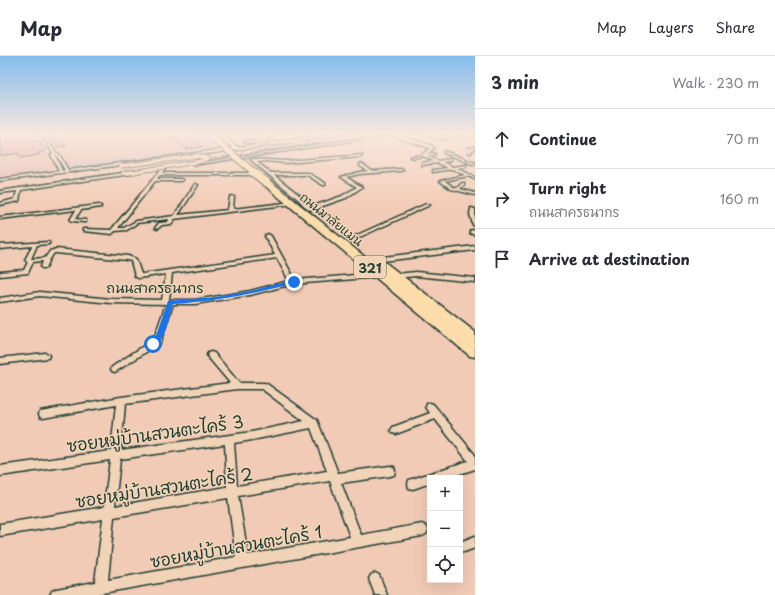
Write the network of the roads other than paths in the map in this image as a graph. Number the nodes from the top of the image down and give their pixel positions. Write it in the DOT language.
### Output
graph roads {
  1 [pos="55,159"];
  2 [pos="60,159"];
  3 [pos="150,159"];
  4 [pos="170,159"];
  5 [pos="206,159"];
  6 [pos="219,159"];
  7 [pos="236,159"];
  8 [pos="243,159"];
  9 [pos="247,159"];
  10 [pos="252,159"];
  11 [pos="321,159"];
  12 [pos="430,159"];
  13 [pos="463,159"];
  14 [pos="449,160"];
  15 [pos="254,161"];
  16 [pos="239,162"];
  17 [pos="436,162"];
  18 [pos="423,164"];
  19 [pos="475,164"];
  20 [pos="361,165"];
  21 [pos="465,166"];
  22 [pos="164,168"];
  23 [pos="452,168"];
  24 [pos="401,170"];
  25 [pos="67,171"];
  26 [pos="434,171"];
  27 [pos="61,172"];
  28 [pos="371,172"];
  29 [pos="160,174"];
  30 [pos="253,174"];
  31 [pos="475,174"];
  32 [pos="468,176"];
  33 [pos="16,178"];
  34 [pos="475,178"];
  35 [pos="270,179"];
  36 [pos="0,180"];
  37 [pos="155,180"];
  38 [pos="181,180"];
  39 [pos="76,181"];
  40 [pos="324,184"];
  41 [pos="463,184"];
  42 [pos="196,185"];
  43 [pos="19,190"];
  44 [pos="457,190"];
  45 [pos="8,191"];
  46 [pos="0,192"];
  47 [pos="475,194"];
  48 [pos="232,197"];
  49 [pos="0,200"];
  50 [pos="0,204"];
  51 [pos="291,204"];
  52 [pos="428,205"];
  53 [pos="99,206"];
  54 [pos="80,208"];
  55 [pos="310,209"];
  56 [pos="473,209"];
  57 [pos="230,211"];
  58 [pos="174,217"];
  59 [pos="0,218"];
  60 [pos="84,221"];
  61 [pos="475,225"];
  62 [pos="157,228"];
  63 [pos="85,230"];
  64 [pos="116,230"];
  65 [pos="268,236"];
  66 [pos="349,240"];
  67 [pos="47,243"];
  68 [pos="35,244"];
  69 [pos="0,247"];
  70 [pos="475,248"];
  71 [pos="279,256"];
  72 [pos="47,259"];
  73 [pos="375,260"];
  74 [pos="31,261"];
  75 [pos="44,267"];
  76 [pos="169,272"];
  77 [pos="0,274"];
  78 [pos="380,275"];
  79 [pos="396,276"];
  80 [pos="475,280"];
  81 [pos="294,282"];
  82 [pos="0,300"];
  83 [pos="168,302"];
  84 [pos="470,330"];
  85 [pos="475,339"];
  86 [pos="475,352"];
  87 [pos="211,355"];
  88 [pos="45,356"];
  89 [pos="0,361"];
  90 [pos="115,369"];
  91 [pos="238,386"];
  92 [pos="122,401"];
  93 [pos="43,414"];
  94 [pos="314,423"];
  95 [pos="396,430"];
  96 [pos="229,439"];
  97 [pos="115,455"];
  98 [pos="475,464"];
  99 [pos="0,471"];
  100 [pos="390,471"];
  101 [pos="440,475"];
  102 [pos="334,477"];
  103 [pos="427,479"];
  104 [pos="413,484"];
  105 [pos="232,492"];
  106 [pos="110,512"];
  107 [pos="0,530"];
  108 [pos="422,530"];
  109 [pos="357,541"];
  110 [pos="243,562"];
  111 [pos="375,579"];
  112 [pos="101,587"];
  113 [pos="56,595"];
  114 [pos="381,595"];
  1 -- 27 [label="street"];
  2 -- 25 [label="street"];
  3 -- 25 [label="street"];
  4 -- 33 [label="street, bridge"];
  5 -- 39 [label="street, bridge"];
  6 -- 22 [label="street"];
  7 -- 16 [label="street"];
  8 -- 35 [label="highway, ถนนมาลัยแมน / 321, bridge"];
  9 -- 35 [label="highway, ถนนมาลัยแมน / 321"];
  10 -- 15 [label="street"];
  11 -- 15 [label="street"];
  12 -- 17 [label="street"];
  13 -- 19 [label="street"];
  14 -- 17 [label="street"];
  15 -- 16 [label="street"];
  15 -- 35 [label="street"];
  16 -- 30 [label="street"];
  17 -- 18 [label="street"];
  17 -- 23 [label="street"];
  20 -- 28 [label="street"];
  21 -- 23 [label="street"];
  22 -- 29 [label="street"];
  22 -- 39 [label="street"];
  23 -- 26 [label="street"];
  23 -- 32 [label="street"];
  24 -- 28 [label="street"];
  25 -- 27 [label="street"];
  27 -- 33 [label="street"];
  28 -- 55 [label="street"];
  29 -- 30 [label="street"];
  29 -- 37 [label="street"];
  30 -- 51 [label="street"];
  31 -- 32 [label="street"];
  32 -- 34 [label="street"];
  32 -- 44 [label="street"];
  33 -- 36 [label="street"];
  35 -- 40 [label="street"];
  35 -- 51 [label="highway, ถนนมาลัยแมน / 321"];
  35 -- 55 [label="highway, ถนนมาลัยแมน / 321"];
  37 -- 38 [label="street"];
  37 -- 63 [label="street"];
  39 -- 43 [label="street"];
  41 -- 44 [label="street"];
  42 -- 58 [label="street"];
  43 -- 45 [label="street"];
  43 -- 50 [label="street"];
  44 -- 47 [label="street"];
  45 -- 46 [label="street"];
  45 -- 49 [label="street"];
  48 -- 57 [label="street"];
  51 -- 57 [label="street"];
  51 -- 78 [label="highway, ถนนมาลัยแมน / 321"];
  52 -- 66 [label="street"];
  53 -- 54 [label="street"];
  54 -- 59 [label="street"];
  54 -- 60 [label="street"];
  55 -- 66 [label="highway, ถนนมาลัยแมน / 321"];
  56 -- 61 [label="street"];
  57 -- 58 [label="street"];
  58 -- 62 [label="street"];
  58 -- 64 [label="street"];
  65 -- 71 [label="street"];
  66 -- 73 [label="highway, ถนนมาลัยแมน / 321"];
  67 -- 68 [label="street"];
  68 -- 69 [label="street"];
  68 -- 74 [label="street"];
  70 -- 73 [label="street"];
  71 -- 76 [label="street"];
  71 -- 81 [label="street"];
  72 -- 74 [label="street"];
  72 -- 75 [label="street"];
  72 -- 76 [label="street"];
  73 -- 79 [label="highway, ถนนมาลัยแมน / 321"];
  74 -- 77 [label="street"];
  76 -- 83 [label="street"];
  78 -- 81 [label="street, ถนนสาครธนากร"];
  78 -- 86 [label="highway, ถนนมาลัยแมน / 321"];
  79 -- 80 [label="street"];
  79 -- 84 [label="highway, ถนนมาลัยแมน / 321"];
  81 -- 83 [label="street, ถนนสาครธนากร"];
  82 -- 83 [label="street, ถนนสาครธนากร"];
  83 -- 90 [label="street"];
  84 -- 85 [label="highway, ถนนมาลัยแมน / 321"];
  87 -- 91 [label="street"];
  88 -- 89 [label="street"];
  91 -- 92 [label="street"];
  91 -- 94 [label="street"];
  92 -- 93 [label="street"];
  92 -- 97 [label="street"];
  94 -- 96 [label="street, ซอยหมู่บ้านสวนตะไคร้ 3"];
  94 -- 102 [label="street"];
  95 -- 98 [label="street"];
  96 -- 97 [label="street, ซอยหมู่บ้านสวนตะไคร้ 3"];
  96 -- 105 [label="street"];
  97 -- 99 [label="street, ซอยหมู่บ้านสวนตะไคร้ 3"];
  97 -- 106 [label="street"];
  98 -- 101 [label="street"];
  100 -- 102 [label="street, ซอยหมู่บ้านสวนตะไคร้ 2"];
  102 -- 105 [label="street, ซอยหมู่บ้านสวนตะไคร้ 2"];
  102 -- 109 [label="street"];
  103 -- 104 [label="street"];
  105 -- 106 [label="street, ซอยหมู่บ้านสวนตะไคร้ 2"];
  105 -- 110 [label="street"];
  106 -- 107 [label="street, ซอยหมู่บ้านสวนตะไคร้ 2"];
  106 -- 112 [label="street"];
  108 -- 109 [label="street, ซอยหมู่บ้านสวนตะไคร้ 1"];
  109 -- 110 [label="street, ซอยหมู่บ้านสวนตะไคร้ 1"];
  110 -- 112 [label="street, ซอยหมู่บ้านสวนตะไคร้ 1"];
  111 -- 114 [label="street"];
  112 -- 113 [label="street, ซอยหมู่บ้านสวนตะไคร้ 1"];
}
